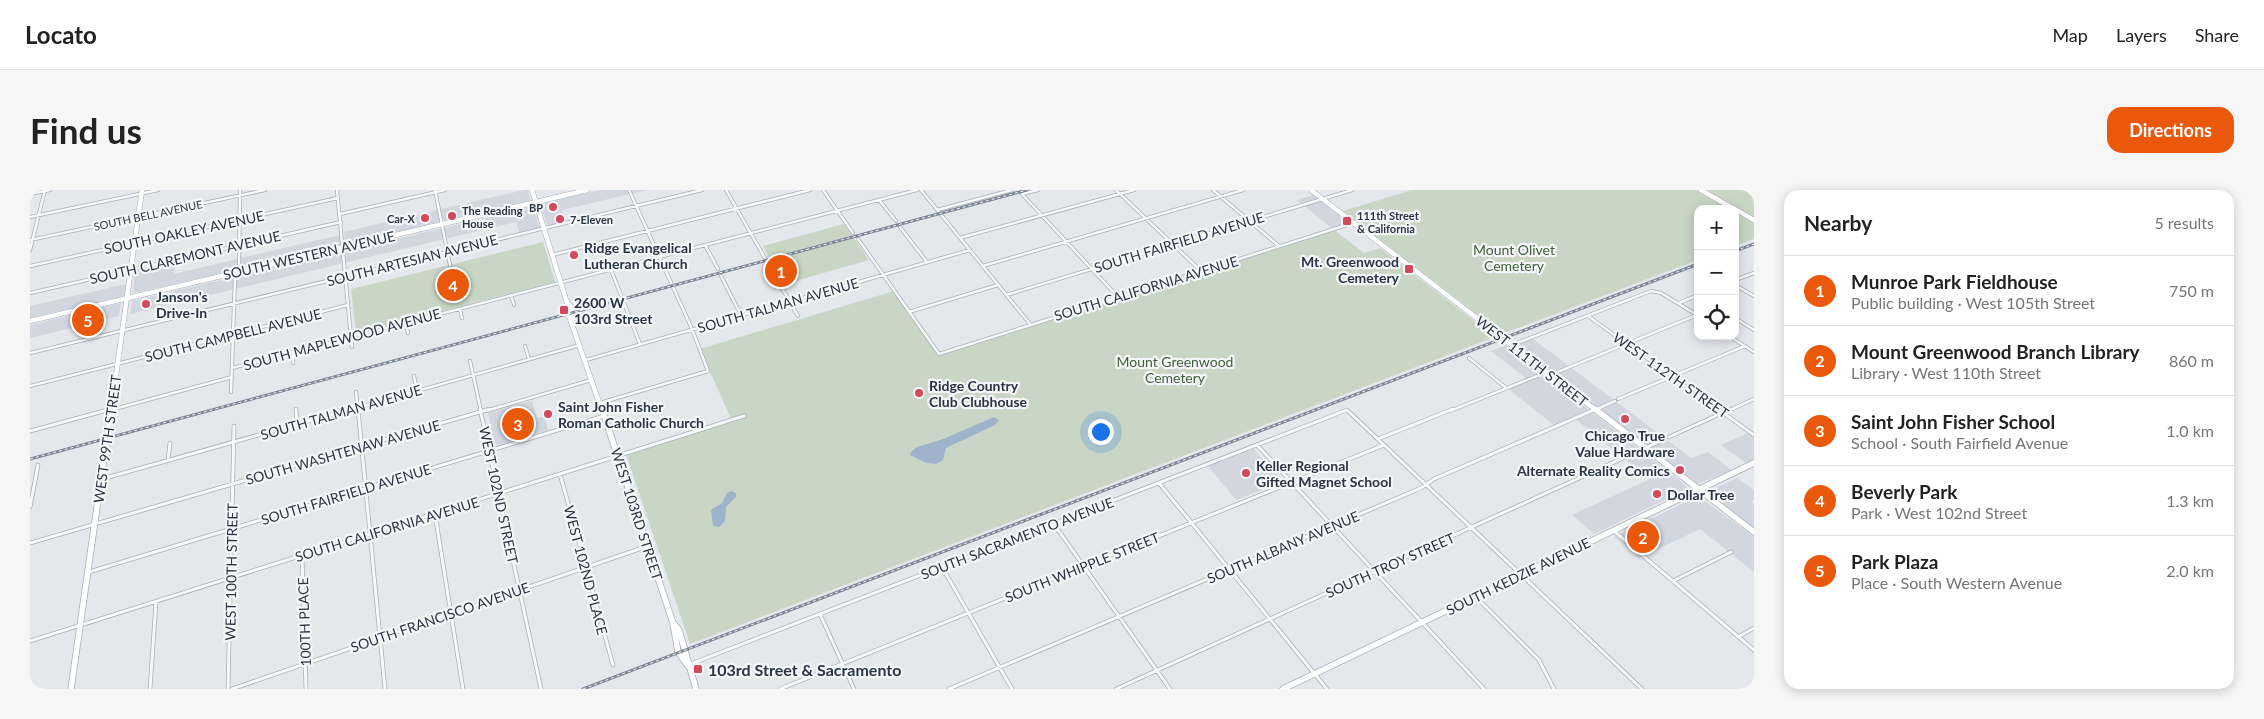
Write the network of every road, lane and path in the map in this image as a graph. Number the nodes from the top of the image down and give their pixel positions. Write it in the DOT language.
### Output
graph roads {
  1 [pos="50,190"];
  2 [pos="158,190"];
  3 [pos="240,190"];
  4 [pos="265,190"];
  5 [pos="337,190"];
  6 [pos="445,190"];
  7 [pos="532,190"];
  8 [pos="587,190"];
  9 [pos="629,190"];
  10 [pos="702,190"];
  11 [pos="726,190"];
  12 [pos="810,190"];
  13 [pos="823,190"];
  14 [pos="919,190"];
  15 [pos="1012,190"];
  16 [pos="1038,190"];
  17 [pos="1116,190"];
  18 [pos="1134,190"];
  19 [pos="1214,190"];
  20 [pos="1243,190"];
  21 [pos="1311,190"];
  22 [pos="1352,190"];
  23 [pos="1701,190"];
  24 [pos="45,191"];
  25 [pos="435,191"];
  26 [pos="142,192"];
  27 [pos="30,194"];
  28 [pos="1120,194"];
  29 [pos="240,196"];
  30 [pos="1221,196"];
  31 [pos="338,198"];
  32 [pos="1323,199"];
  33 [pos="879,200"];
  34 [pos="536,202"];
  35 [pos="1728,205"];
  36 [pos="636,206"];
  37 [pos="737,208"];
  38 [pos="937,210"];
  39 [pos="838,211"];
  40 [pos="1739,211"];
  41 [pos="340,214"];
  42 [pos="39,215"];
  43 [pos="1042,216"];
  44 [pos="30,217"];
  45 [pos="139,217"];
  46 [pos="1146,218"];
  47 [pos="240,219"];
  48 [pos="1754,220"];
  49 [pos="896,221"];
  50 [pos="1250,221"];
  51 [pos="340,222"];
  52 [pos="1354,223"];
  53 [pos="442,224"];
  54 [pos="900,227"];
  55 [pos="544,228"];
  56 [pos="647,231"];
  57 [pos="751,233"];
  58 [pos="853,233"];
  59 [pos="960,238"];
  60 [pos="858,239"];
  61 [pos="31,240"];
  62 [pos="136,242"];
  63 [pos="1067,242"];
  64 [pos="1173,244"];
  65 [pos="240,245"];
  66 [pos="705,245"];
  67 [pos="1279,246"];
  68 [pos="343,247"];
  69 [pos="30,250"];
  70 [pos="970,250"];
  71 [pos="447,252"];
  72 [pos="552,255"];
  73 [pos="659,257"];
  74 [pos="927,262"];
  75 [pos="450,265"];
  76 [pos="30,266"];
  77 [pos="983,266"];
  78 [pos="132,269"];
  79 [pos="718,269"];
  80 [pos="1092,269"];
  81 [pos="611,270"];
  82 [pos="1201,271"];
  83 [pos="237,272"];
  84 [pos="1754,273"];
  85 [pos="883,275"];
  86 [pos="721,276"];
  87 [pos="345,277"];
  88 [pos="1739,279"];
  89 [pos="561,283"];
  90 [pos="998,285"];
  91 [pos="1739,287"];
  92 [pos="30,292"];
  93 [pos="511,295"];
  94 [pos="621,295"];
  95 [pos="1006,295"];
  96 [pos="1754,296"];
  97 [pos="1118,297"];
  98 [pos="1694,297"];
  99 [pos="128,298"];
  100 [pos="790,301"];
  101 [pos="624,302"];
  102 [pos="1678,303"];
  103 [pos="234,304"];
  104 [pos="514,305"];
  105 [pos="348,306"];
  106 [pos="460,309"];
  107 [pos="909,312"];
  108 [pos="1694,314"];
  109 [pos="741,315"];
  110 [pos="798,316"];
  111 [pos="1588,316"];
  112 [pos="1694,317"];
  113 [pos="462,318"];
  114 [pos="30,321"];
  115 [pos="1739,321"];
  116 [pos="406,323"];
  117 [pos="1030,324"];
  118 [pos="692,329"];
  119 [pos="1754,330"];
  120 [pos="122,331"];
  121 [pos="408,333"];
  122 [pos="233,334"];
  123 [pos="351,337"];
  124 [pos="1735,340"];
  125 [pos="640,344"];
  126 [pos="1627,344"];
  127 [pos="581,345"];
  128 [pos="1512,345"];
  129 [pos="525,346"];
  130 [pos="1745,346"];
  131 [pos="352,347"];
  132 [pos="292,352"];
  133 [pos="1754,352"];
  134 [pos="30,353"];
  135 [pos="1469,358"];
  136 [pos="529,360"];
  137 [pos="586,360"];
  138 [pos="470,361"];
  139 [pos="293,363"];
  140 [pos="118,364"];
  141 [pos="232,368"];
  142 [pos="1549,374"];
  143 [pos="473,375"];
  144 [pos="414,376"];
  145 [pos="232,377"];
  146 [pos="1672,377"];
  147 [pos="592,379"];
  148 [pos="30,386"];
  149 [pos="1506,388"];
  150 [pos="417,391"];
  151 [pos="231,392"];
  152 [pos="356,392"];
  153 [pos="1754,399"];
  154 [pos="600,404"];
  155 [pos="357,408"];
  156 [pos="111,409"];
  157 [pos="296,409"];
  158 [pos="1595,410"];
  159 [pos="481,412"];
  160 [pos="1724,413"];
  161 [pos="604,416"];
  162 [pos="744,416"];
  163 [pos="297,425"];
  164 [pos="234,426"];
  165 [pos="30,430"];
  166 [pos="1754,434"];
  167 [pos="1670,437"];
  168 [pos="1378,439"];
  169 [pos="1665,439"];
  170 [pos="234,442"];
  171 [pos="170,443"];
  172 [pos="1384,444"];
  173 [pos="1257,445"];
  174 [pos="361,446"];
  175 [pos="1645,448"];
  176 [pos="490,451"];
  177 [pos="618,456"];
  178 [pos="168,460"];
  179 [pos="1754,463"];
  180 [pos="38,465"];
  181 [pos="560,474"];
  182 [pos="101,479"];
  183 [pos="1291,482"];
  184 [pos="1159,483"];
  185 [pos="233,484"];
  186 [pos="1426,484"];
  187 [pos="365,488"];
  188 [pos="1698,490"];
  189 [pos="499,494"];
  190 [pos="30,507"];
  191 [pos="435,514"];
  192 [pos="1191,523"];
  193 [pos="95,524"];
  194 [pos="1054,524"];
  195 [pos="1332,526"];
  196 [pos="1472,528"];
  197 [pos="232,529"];
  198 [pos="1613,531"];
  199 [pos="1754,532"];
  200 [pos="370,534"];
  201 [pos="30,543"];
  202 [pos="648,546"];
  203 [pos="1731,552"];
  204 [pos="302,556"];
  205 [pos="1084,566"];
  206 [pos="586,567"];
  207 [pos="942,567"];
  208 [pos="1229,570"];
  209 [pos="88,572"];
  210 [pos="1375,572"];
  211 [pos="1521,575"];
  212 [pos="231,578"];
  213 [pos="1673,581"];
  214 [pos="520,590"];
  215 [pos="1476,596"];
  216 [pos="156,602"];
  217 [pos="968,613"];
  218 [pos="451,614"];
  219 [pos="820,614"];
  220 [pos="1119,617"];
  221 [pos="1270,620"];
  222 [pos="1422,622"];
  223 [pos="80,626"];
  224 [pos="1754,628"];
  225 [pos="1738,637"];
  226 [pos="380,638"];
  227 [pos="30,641"];
  228 [pos="1754,650"];
  229 [pos="305,664"];
  230 [pos="843,664"];
  231 [pos="613,665"];
  232 [pos="688,666"];
  233 [pos="1000,667"];
  234 [pos="1157,670"];
  235 [pos="1314,674"];
  236 [pos="72,689"];
  237 [pos="150,689"];
  238 [pos="230,689"];
  239 [pos="306,689"];
  240 [pos="385,689"];
  241 [pos="463,689"];
  242 [pos="541,689"];
  243 [pos="696,689"];
  244 [pos="780,689"];
  245 [pos="854,689"];
  246 [pos="950,689"];
  247 [pos="1012,689"];
  248 [pos="1116,689"];
  249 [pos="1170,689"];
  250 [pos="1283,689"];
  251 [pos="1327,689"];
  252 [pos="1484,689"];
  253 [pos="1554,689"];
  254 [pos="1642,689"];
  1 -- 24 [label="street"];
  2 -- 26 [label="street"];
  3 -- 29 [label="street"];
  4 -- 29 [label="street, SOUTH BELL AVENUE"];
  5 -- 31 [label="street"];
  6 -- 25 [label="street"];
  7 -- 34 [label="main road, WEST 103RD STREET"];
  8 -- 34 [label="main road, SOUTH WESTERN AVENUE"];
  9 -- 36 [label="street"];
  10 -- 36 [label="street, SOUTH ARTESIAN AVENUE"];
  11 -- 37 [label="street"];
  12 -- 37 [label="street"];
  13 -- 39 [label="street"];
  14 -- 33 [label="street, SOUTH MAPLEWOOD AVENUE"];
  14 -- 38 [label="street"];
  15 -- 38 [label="street"];
  16 -- 43 [label="street"];
  17 -- 28 [label="street"];
  18 -- 28 [label="street"];
  19 -- 30 [label="street"];
  20 -- 30 [label="street"];
  21 -- 32 [label="main road, WEST 111TH STREET"];
  22 -- 32 [label="street, SOUTH FAIRFIELD AVENUE"];
  23 -- 35 [label="main road"];
  24 -- 27 [label="street"];
  24 -- 42 [label="street"];
  25 -- 41 [label="street"];
  25 -- 53 [label="street"];
  26 -- 42 [label="street"];
  26 -- 45 [label="main road, WEST 99TH STREET"];
  28 -- 43 [label="street"];
  28 -- 46 [label="street"];
  29 -- 45 [label="street, SOUTH BELL AVENUE"];
  29 -- 47 [label="street"];
  30 -- 46 [label="street"];
  30 -- 50 [label="street"];
  31 -- 41 [label="street"];
  31 -- 47 [label="street, SOUTH OAKLEY AVENUE"];
  32 -- 50 [label="street, SOUTH FAIRFIELD AVENUE"];
  32 -- 52 [label="main road, WEST 111TH STREET"];
  33 -- 39 [label="street, SOUTH MAPLEWOOD AVENUE"];
  33 -- 49 [label="street"];
  34 -- 53 [label="main road, SOUTH WESTERN AVENUE"];
  34 -- 55 [label="main road, WEST 103RD STREET"];
  36 -- 55 [label="street, SOUTH ARTESIAN AVENUE"];
  36 -- 56 [label="street"];
  37 -- 56 [label="street"];
  37 -- 57 [label="street"];
  38 -- 59 [label="street"];
  39 -- 57 [label="street, SOUTH MAPLEWOOD AVENUE"];
  39 -- 58 [label="street"];
  40 -- 48 [label="main road"];
  41 -- 51 [label="street"];
  42 -- 44 [label="street"];
  42 -- 61 [label="street"];
  43 -- 59 [label="street"];
  43 -- 63 [label="street"];
  45 -- 61 [label="street, SOUTH BELL AVENUE"];
  45 -- 62 [label="main road, WEST 99TH STREET"];
  46 -- 63 [label="street"];
  46 -- 64 [label="street"];
  47 -- 62 [label="street, SOUTH OAKLEY AVENUE"];
  47 -- 65 [label="street"];
  50 -- 64 [label="street, SOUTH FAIRFIELD AVENUE"];
  50 -- 67 [label="street"];
  51 -- 65 [label="street, SOUTH CLAREMONT AVENUE"];
  51 -- 68 [label="street"];
  52 -- 67 [label="street, SOUTH CALIFORNIA AVENUE"];
  52 -- 128 [label="main road, WEST 111TH STREET"];
  53 -- 68 [label="main road, SOUTH WESTERN AVENUE"];
  53 -- 71 [label="street"];
  54 -- 74 [label="street"];
  55 -- 71 [label="street, SOUTH ARTESIAN AVENUE"];
  55 -- 72 [label="main road, WEST 103RD STREET"];
  56 -- 72 [label="street"];
  56 -- 73 [label="street"];
  57 -- 66 [label="street, SOUTH MAPLEWOOD AVENUE"];
  57 -- 100 [label="street"];
  59 -- 70 [label="street"];
  60 -- 85 [label="street"];
  61 -- 69 [label="street"];
  62 -- 76 [label="street, SOUTH OAKLEY AVENUE"];
  62 -- 78 [label="main road, WEST 99TH STREET"];
  63 -- 77 [label="street"];
  63 -- 80 [label="street"];
  64 -- 80 [label="street, SOUTH FAIRFIELD AVENUE"];
  64 -- 82 [label="street"];
  65 -- 78 [label="street, SOUTH CLAREMONT AVENUE"];
  65 -- 83 [label="street"];
  66 -- 73 [label="street, SOUTH MAPLEWOOD AVENUE"];
  66 -- 79 [label="street"];
  67 -- 82 [label="street, SOUTH CALIFORNIA AVENUE"];
  68 -- 83 [label="main road, SOUTH WESTERN AVENUE"];
  68 -- 87 [label="street"];
  70 -- 74 [label="street, SOUTH TALMAN AVENUE"];
  70 -- 77 [label="street"];
  71 -- 75 [label="street"];
  71 -- 87 [label="street, SOUTH ARTESIAN AVENUE"];
  72 -- 89 [label="main road, WEST 103RD STREET"];
  73 -- 81 [label="street, SOUTH MAPLEWOOD AVENUE"];
  73 -- 118 [label="street"];
  74 -- 85 [label="street, SOUTH TALMAN AVENUE"];
  77 -- 90 [label="street"];
  78 -- 92 [label="street, SOUTH CLAREMONT AVENUE"];
  78 -- 99 [label="main road, WEST 99TH STREET"];
  80 -- 95 [label="street, SOUTH FAIRFIELD AVENUE"];
  80 -- 97 [label="street"];
  81 -- 89 [label="street, SOUTH MAPLEWOOD AVENUE"];
  81 -- 94 [label="street"];
  82 -- 97 [label="street, SOUTH CALIFORNIA AVENUE"];
  83 -- 99 [label="main road, SOUTH WESTERN AVENUE"];
  83 -- 103 [label="street"];
  84 -- 88 [label="street"];
  85 -- 100 [label="street, SOUTH TALMAN AVENUE"];
  85 -- 107 [label="street"];
  86 -- 109 [label="street"];
  87 -- 103 [label="street, SOUTH ARTESIAN AVENUE"];
  87 -- 105 [label="street"];
  89 -- 93 [label="street, SOUTH MAPLEWOOD AVENUE"];
  89 -- 127 [label="main road, WEST 103RD STREET"];
  90 -- 95 [label="street"];
  90 -- 107 [label="street"];
  91 -- 96 [label="street"];
  93 -- 104 [label="street"];
  93 -- 106 [label="street, SOUTH MAPLEWOOD AVENUE"];
  95 -- 117 [label="street"];
  97 -- 117 [label="street, SOUTH CALIFORNIA AVENUE"];
  98 -- 102 [label="street"];
  99 -- 114 [label="main road, SOUTH WESTERN AVENUE"];
  99 -- 120 [label="main road, WEST 99TH STREET"];
  100 -- 109 [label="street, SOUTH TALMAN AVENUE"];
  100 -- 110 [label="street"];
  101 -- 125 [label="street"];
  102 -- 108 [label="street"];
  102 -- 111 [label="street"];
  103 -- 120 [label="street, SOUTH ARTESIAN AVENUE"];
  103 -- 122 [label="street"];
  105 -- 122 [label="street, SOUTH CAMPBELL AVENUE"];
  105 -- 123 [label="street"];
  106 -- 113 [label="street"];
  106 -- 116 [label="street, SOUTH MAPLEWOOD AVENUE"];
  107 -- 117 [label="street, SOUTH CALIFORNIA AVENUE"];
  109 -- 118 [label="street, SOUTH TALMAN AVENUE"];
  111 -- 126 [label="street, WEST 112TH STREET"];
  111 -- 128 [label="street"];
  112 -- 126 [label="street"];
  115 -- 119 [label="street"];
  116 -- 121 [label="street"];
  116 -- 123 [label="street, SOUTH MAPLEWOOD AVENUE"];
  118 -- 125 [label="street, SOUTH TALMAN AVENUE"];
  118 -- 154 [label="street"];
  120 -- 134 [label="street, SOUTH ARTESIAN AVENUE"];
  120 -- 140 [label="main road, WEST 99TH STREET"];
  122 -- 140 [label="street, SOUTH CAMPBELL AVENUE"];
  122 -- 141 [label="street"];
  123 -- 131 [label="street"];
  123 -- 132 [label="street, SOUTH MAPLEWOOD AVENUE"];
  124 -- 130 [label="street"];
  125 -- 137 [label="street, SOUTH TALMAN AVENUE"];
  126 -- 142 [label="street"];
  126 -- 146 [label="street, WEST 112TH STREET"];
  127 -- 136 [label="street, SOUTH TALMAN AVENUE"];
  127 -- 137 [label="main road, WEST 103RD STREET"];
  128 -- 142 [label="main road, WEST 111TH STREET"];
  129 -- 136 [label="street"];
  130 -- 133 [label="street"];
  130 -- 146 [label="street, SOUTH ALBANY AVENUE"];
  132 -- 139 [label="street"];
  132 -- 141 [label="street, SOUTH MAPLEWOOD AVENUE"];
  135 -- 149 [label="street"];
  136 -- 143 [label="street, SOUTH TALMAN AVENUE"];
  137 -- 147 [label="main road, WEST 103RD STREET"];
  138 -- 143 [label="street, WEST 102ND STREET"];
  140 -- 148 [label="street, SOUTH CAMPBELL AVENUE"];
  140 -- 156 [label="main road, WEST 99TH STREET"];
  141 -- 145 [label="street"];
  142 -- 149 [label="street"];
  142 -- 158 [label="main road, WEST 111TH STREET"];
  143 -- 150 [label="street, SOUTH TALMAN AVENUE"];
  143 -- 159 [label="street, WEST 102ND STREET"];
  144 -- 150 [label="street"];
  145 -- 151 [label="street"];
  145 -- 156 [label="street, SOUTH MAPLEWOOD AVENUE"];
  146 -- 158 [label="street, SOUTH ALBANY AVENUE"];
  146 -- 160 [label="street, WEST 112TH STREET"];
  147 -- 154 [label="main road, WEST 103RD STREET"];
  147 -- 159 [label="street, SOUTH WASHTENAW AVENUE"];
  149 -- 168 [label="street"];
  150 -- 155 [label="street, SOUTH TALMAN AVENUE"];
  152 -- 155 [label="street"];
  153 -- 160 [label="street"];
  154 -- 161 [label="main road, WEST 103RD STREET"];
  155 -- 163 [label="street, SOUTH TALMAN AVENUE"];
  155 -- 174 [label="street"];
  156 -- 165 [label="street, SOUTH MAPLEWOOD AVENUE"];
  156 -- 182 [label="main road, WEST 99TH STREET"];
  157 -- 163 [label="street"];
  158 -- 175 [label="main road, WEST 111TH STREET"];
  158 -- 186 [label="street, SOUTH ALBANY AVENUE"];
  159 -- 174 [label="street, SOUTH WASHTENAW AVENUE"];
  159 -- 176 [label="street, WEST 102ND STREET"];
  160 -- 166 [label="street, WEST 112TH STREET"];
  160 -- 167 [label="street"];
  161 -- 176 [label="street, SOUTH FAIRFIELD AVENUE"];
  161 -- 177 [label="main road, WEST 103RD STREET"];
  162 -- 177 [label="street, SOUTH CALIFORNIA AVENUE"];
  163 -- 170 [label="street, SOUTH TALMAN AVENUE"];
  164 -- 170 [label="street, WEST 100TH STREET"];
  168 -- 172 [label="street"];
  168 -- 173 [label="street, SOUTH SACRAMENTO AVENUE"];
  169 -- 175 [label="street, SOUTH TROY STREET"];
  170 -- 178 [label="street, SOUTH TALMAN AVENUE"];
  170 -- 185 [label="street, WEST 100TH STREET"];
  171 -- 178 [label="street"];
  172 -- 183 [label="street, SOUTH WHIPPLE STREET"];
  172 -- 186 [label="street"];
  173 -- 183 [label="street"];
  173 -- 184 [label="street, SOUTH SACRAMENTO AVENUE"];
  174 -- 185 [label="street, SOUTH WASHTENAW AVENUE"];
  174 -- 187 [label="street"];
  175 -- 188 [label="main road, WEST 111TH STREET"];
  175 -- 196 [label="street, SOUTH TROY STREET"];
  176 -- 187 [label="street, SOUTH FAIRFIELD AVENUE"];
  176 -- 189 [label="street, WEST 102ND STREET"];
  177 -- 181 [label="street, SOUTH CALIFORNIA AVENUE"];
  177 -- 202 [label="main road, WEST 103RD STREET"];
  178 -- 182 [label="street, SOUTH TALMAN AVENUE"];
  179 -- 188 [label="main road, SOUTH KEDZIE AVENUE"];
  180 -- 190 [label="street"];
  181 -- 189 [label="street, SOUTH CALIFORNIA AVENUE"];
  181 -- 206 [label="street, WEST 102ND PLACE"];
  182 -- 193 [label="main road, WEST 99TH STREET"];
  183 -- 192 [label="street, SOUTH WHIPPLE STREET"];
  183 -- 195 [label="street"];
  184 -- 192 [label="street"];
  184 -- 194 [label="street, SOUTH SACRAMENTO AVENUE"];
  185 -- 193 [label="street, SOUTH WASHTENAW AVENUE"];
  185 -- 197 [label="street, WEST 100TH STREET"];
  186 -- 195 [label="street, SOUTH ALBANY AVENUE"];
  186 -- 196 [label="street"];
  187 -- 197 [label="street, SOUTH FAIRFIELD AVENUE"];
  187 -- 200 [label="street"];
  188 -- 198 [label="main road, SOUTH KEDZIE AVENUE"];
  188 -- 199 [label="main road, WEST 111TH STREET"];
  189 -- 191 [label="street, SOUTH CALIFORNIA AVENUE"];
  189 -- 214 [label="street, WEST 102ND STREET"];
  191 -- 200 [label="street, SOUTH CALIFORNIA AVENUE"];
  191 -- 218 [label="street"];
  192 -- 205 [label="street, SOUTH WHIPPLE STREET"];
  192 -- 208 [label="street"];
  193 -- 201 [label="street, SOUTH WASHTENAW AVENUE"];
  193 -- 209 [label="main road, WEST 99TH STREET"];
  194 -- 205 [label="street"];
  194 -- 207 [label="street, SOUTH SACRAMENTO AVENUE"];
  195 -- 208 [label="street, SOUTH ALBANY AVENUE"];
  195 -- 210 [label="street"];
  196 -- 210 [label="street, SOUTH TROY STREET"];
  196 -- 211 [label="street"];
  197 -- 209 [label="street, SOUTH FAIRFIELD AVENUE"];
  197 -- 212 [label="street, WEST 100TH STREET"];
  198 -- 211 [label="main road, SOUTH KEDZIE AVENUE"];
  198 -- 213 [label="street"];
  200 -- 204 [label="street, SOUTH CALIFORNIA AVENUE"];
  200 -- 226 [label="street"];
  202 -- 206 [label="street, SOUTH FRANCISCO AVENUE"];
  202 -- 232 [label="main road, WEST 103RD STREET"];
  203 -- 213 [label="street"];
  204 -- 212 [label="street, SOUTH CALIFORNIA AVENUE"];
  204 -- 229 [label="street, 100TH PLACE"];
  205 -- 217 [label="street, SOUTH WHIPPLE STREET"];
  205 -- 220 [label="street"];
  206 -- 214 [label="street, SOUTH FRANCISCO AVENUE"];
  206 -- 231 [label="street, WEST 102ND PLACE"];
  207 -- 217 [label="street"];
  207 -- 219 [label="street, SOUTH SACRAMENTO AVENUE"];
  208 -- 220 [label="street, SOUTH ALBANY AVENUE"];
  208 -- 221 [label="street"];
  209 -- 223 [label="main road, WEST 99TH STREET"];
  210 -- 221 [label="street, SOUTH TROY STREET"];
  210 -- 222 [label="street"];
  211 -- 215 [label="main road, SOUTH KEDZIE AVENUE"];
  211 -- 254 [label="street"];
  212 -- 216 [label="street, SOUTH CALIFORNIA AVENUE"];
  212 -- 238 [label="street, WEST 100TH STREET"];
  213 -- 225 [label="street"];
  214 -- 218 [label="street, SOUTH FRANCISCO AVENUE"];
  214 -- 242 [label="street, WEST 102ND STREET"];
  215 -- 222 [label="main road, SOUTH KEDZIE AVENUE"];
  215 -- 253 [label="street"];
  216 -- 223 [label="street, SOUTH CALIFORNIA AVENUE"];
  216 -- 237 [label="street"];
  217 -- 230 [label="street, SOUTH WHIPPLE STREET"];
  217 -- 233 [label="street"];
  218 -- 226 [label="street, SOUTH FRANCISCO AVENUE"];
  218 -- 241 [label="street"];
  219 -- 230 [label="street"];
  219 -- 232 [label="street, SOUTH SACRAMENTO AVENUE"];
  220 -- 233 [label="street, SOUTH ALBANY AVENUE"];
  220 -- 234 [label="street"];
  221 -- 234 [label="street, SOUTH TROY STREET"];
  221 -- 235 [label="street"];
  222 -- 235 [label="main road, SOUTH KEDZIE AVENUE"];
  222 -- 252 [label="street"];
  223 -- 227 [label="street, SOUTH CALIFORNIA AVENUE"];
  223 -- 236 [label="main road, WEST 99TH STREET"];
  224 -- 225 [label="street"];
  225 -- 228 [label="street"];
  226 -- 229 [label="street, SOUTH FRANCISCO AVENUE"];
  226 -- 240 [label="street"];
  229 -- 238 [label="street, SOUTH FRANCISCO AVENUE"];
  229 -- 239 [label="street, 100TH PLACE"];
  230 -- 244 [label="street, SOUTH WHIPPLE STREET"];
  230 -- 245 [label="street"];
  232 -- 243 [label="main road, WEST 103RD STREET"];
  233 -- 246 [label="street, SOUTH ALBANY AVENUE"];
  233 -- 247 [label="street"];
  234 -- 248 [label="street, SOUTH TROY STREET"];
  234 -- 249 [label="street"];
  235 -- 250 [label="main road, SOUTH KEDZIE AVENUE"];
  235 -- 251 [label="street"];
}
